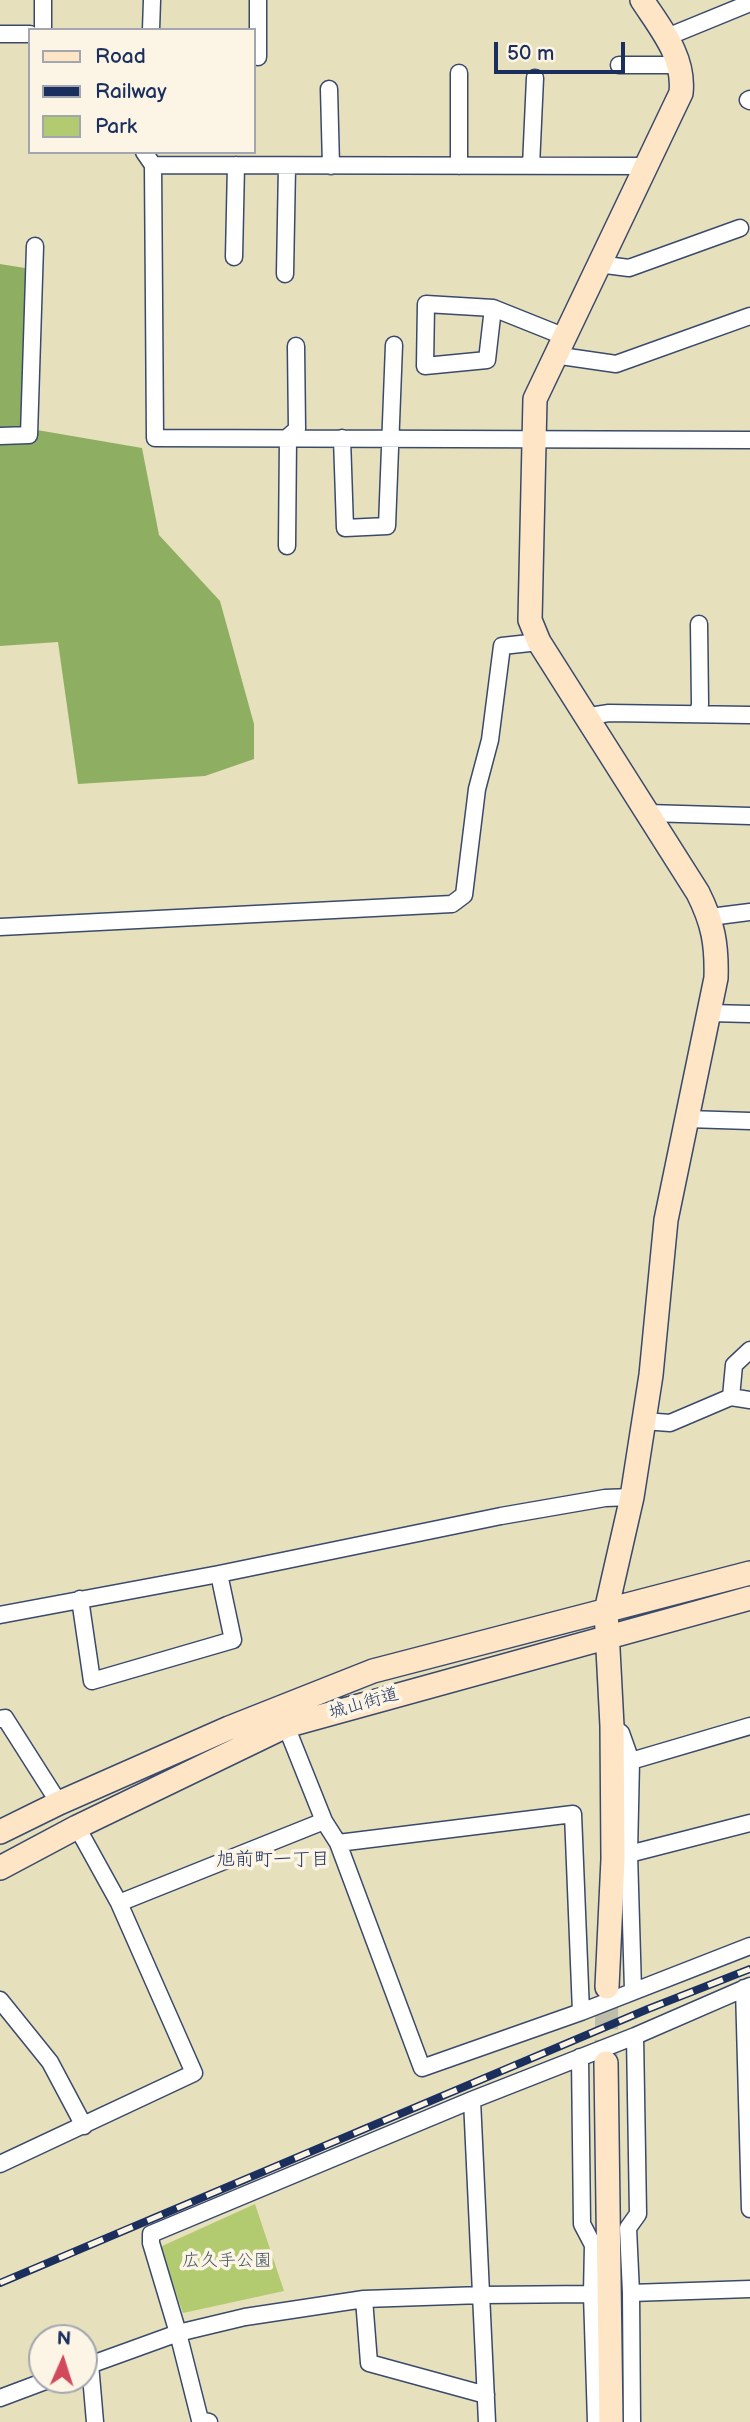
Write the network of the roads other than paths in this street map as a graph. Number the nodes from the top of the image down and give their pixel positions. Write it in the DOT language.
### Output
graph roads {
  1 [pos="43,0"];
  2 [pos="152,0"];
  3 [pos="258,0"];
  4 [pos="642,0"];
  5 [pos="750,3"];
  6 [pos="43,28"];
  7 [pos="151,28"];
  8 [pos="0,34"];
  9 [pos="28,34"];
  10 [pos="667,37"];
  11 [pos="258,57"];
  12 [pos="619,65"];
  13 [pos="680,65"];
  14 [pos="459,73"];
  15 [pos="535,78"];
  16 [pos="330,89"];
  17 [pos="149,159"];
  18 [pos="236,166"];
  19 [pos="288,166"];
  20 [pos="331,166"];
  21 [pos="459,166"];
  22 [pos="531,166"];
  23 [pos="646,166"];
  24 [pos="740,228"];
  25 [pos="34,246"];
  26 [pos="234,257"];
  27 [pos="598,264"];
  28 [pos="285,274"];
  29 [pos="494,308"];
  30 [pos="750,316"];
  31 [pos="394,345"];
  32 [pos="296,346"];
  33 [pos="558,346"];
  34 [pos="0,436"];
  35 [pos="288,437"];
  36 [pos="533,437"];
  37 [pos="342,438"];
  38 [pos="392,438"];
  39 [pos="750,439"];
  40 [pos="288,547"];
  41 [pos="699,624"];
  42 [pos="539,642"];
  43 [pos="698,714"];
  44 [pos="750,715"];
  45 [pos="588,720"];
  46 [pos="647,813"];
  47 [pos="750,816"];
  48 [pos="750,912"];
  49 [pos="710,917"];
  50 [pos="0,927"];
  51 [pos="709,1013"];
  52 [pos="750,1014"];
  53 [pos="687,1119"];
  54 [pos="750,1121"];
  55 [pos="750,1350"];
  56 [pos="732,1397"];
  57 [pos="750,1400"];
  58 [pos="644,1421"];
  59 [pos="632,1497"];
  60 [pos="750,1573"];
  61 [pos="219,1574"];
  62 [pos="750,1598"];
  63 [pos="80,1599"];
  64 [pos="606,1611"];
  65 [pos="0,1615"];
  66 [pos="608,1636"];
  67 [pos="0,1719"];
  68 [pos="286,1726"];
  69 [pos="612,1726"];
  70 [pos="750,1726"];
  71 [pos="631,1760"];
  72 [pos="59,1803"];
  73 [pos="324,1821"];
  74 [pos="750,1822"];
  75 [pos="78,1827"];
  76 [pos="0,1832"];
  77 [pos="338,1843"];
  78 [pos="629,1854"];
  79 [pos="0,1868"];
  80 [pos="119,1903"];
  81 [pos="750,1946"];
  82 [pos="607,1987"];
  83 [pos="747,1987"];
  84 [pos="633,1990"];
  85 [pos="0,2000"];
  86 [pos="581,2012"];
  87 [pos="635,2036"];
  88 [pos="580,2057"];
  89 [pos="606,2063"];
  90 [pos="472,2100"];
  91 [pos="84,2126"];
  92 [pos="0,2164"];
  93 [pos="750,2209"];
  94 [pos="750,2288"];
  95 [pos="631,2293"];
  96 [pos="482,2294"];
  97 [pos="592,2294"];
  98 [pos="364,2299"];
  99 [pos="178,2333"];
  100 [pos="98,2362"];
  101 [pos="28,2388"];
  102 [pos="91,2394"];
  103 [pos="486,2395"];
  104 [pos="0,2398"];
  105 [pos="612,2415"];
  106 [pos="95,2422"];
  107 [pos="209,2422"];
  108 [pos="487,2422"];
  109 [pos="596,2422"];
  110 [pos="632,2422"];
  1 -- 6 [label="street"];
  2 -- 7 [label="street"];
  3 -- 11 [label="street"];
  4 -- 10 [label="street"];
  5 -- 10 [label="street"];
  8 -- 9 [label="street"];
  10 -- 13 [label="street"];
  12 -- 13 [label="street"];
  13 -- 23 [label="street"];
  14 -- 21 [label="street"];
  15 -- 22 [label="street"];
  16 -- 20 [label="street"];
  17 -- 18 [label="street"];
  17 -- 35 [label="street"];
  18 -- 19 [label="street"];
  18 -- 26 [label="street"];
  19 -- 20 [label="street"];
  19 -- 28 [label="street"];
  20 -- 21 [label="street"];
  21 -- 22 [label="street"];
  22 -- 23 [label="street"];
  23 -- 27 [label="street"];
  24 -- 27 [label="street"];
  25 -- 34 [label="street"];
  27 -- 33 [label="street"];
  29 -- 29 [label="street"];
  29 -- 33 [label="street"];
  30 -- 33 [label="street"];
  31 -- 38 [label="street"];
  32 -- 35 [label="street"];
  33 -- 36 [label="street"];
  35 -- 37 [label="street"];
  35 -- 40 [label="street"];
  36 -- 38 [label="street"];
  36 -- 39 [label="street"];
  36 -- 42 [label="street"];
  37 -- 38 [label="street"];
  37 -- 38 [label="street"];
  41 -- 43 [label="street"];
  42 -- 45 [label="street"];
  42 -- 50 [label="street"];
  43 -- 44 [label="street"];
  43 -- 45 [label="street"];
  45 -- 46 [label="street"];
  46 -- 47 [label="street"];
  46 -- 49 [label="street"];
  48 -- 49 [label="street"];
  49 -- 51 [label="street"];
  51 -- 52 [label="street"];
  51 -- 53 [label="street"];
  53 -- 54 [label="street"];
  53 -- 58 [label="street"];
  55 -- 56 [label="street"];
  56 -- 57 [label="street"];
  56 -- 58 [label="street"];
  58 -- 59 [label="street"];
  59 -- 61 [label="street"];
  59 -- 64 [label="street"];
  60 -- 64 [label="street, 城山街道"];
  61 -- 63 [label="street"];
  61 -- 63 [label="street"];
  62 -- 66 [label="street, 城山街道"];
  63 -- 65 [label="street"];
  64 -- 66 [label="street"];
  64 -- 72 [label="street, 城山街道"];
  66 -- 68 [label="street, 城山街道"];
  66 -- 69 [label="street"];
  67 -- 72 [label="street"];
  68 -- 73 [label="street"];
  68 -- 75 [label="street, 城山街道"];
  69 -- 71 [label="street"];
  69 -- 82 [label="street"];
  70 -- 71 [label="street"];
  71 -- 78 [label="street"];
  72 -- 76 [label="street, 城山街道"];
  73 -- 77 [label="street"];
  73 -- 80 [label="street"];
  74 -- 78 [label="street"];
  75 -- 79 [label="street, 城山街道"];
  75 -- 80 [label="street"];
  77 -- 86 [label="street"];
  77 -- 86 [label="street"];
  78 -- 84 [label="street"];
  80 -- 91 [label="street"];
  81 -- 84 [label="street"];
  83 -- 87 [label="street"];
  83 -- 93 [label="street"];
  84 -- 86 [label="street"];
  85 -- 91 [label="street"];
  87 -- 88 [label="street"];
  87 -- 95 [label="street"];
  88 -- 90 [label="street"];
  88 -- 97 [label="street"];
  89 -- 105 [label="street"];
  90 -- 96 [label="street"];
  90 -- 99 [label="street"];
  91 -- 92 [label="street"];
  94 -- 95 [label="street"];
  95 -- 110 [label="street"];
  96 -- 97 [label="street"];
  96 -- 98 [label="street"];
  96 -- 103 [label="street"];
  97 -- 109 [label="street"];
  98 -- 99 [label="street"];
  98 -- 103 [label="street"];
  99 -- 100 [label="street"];
  99 -- 107 [label="street"];
  101 -- 104 [label="street"];
  102 -- 106 [label="street"];
  103 -- 108 [label="street"];
}
